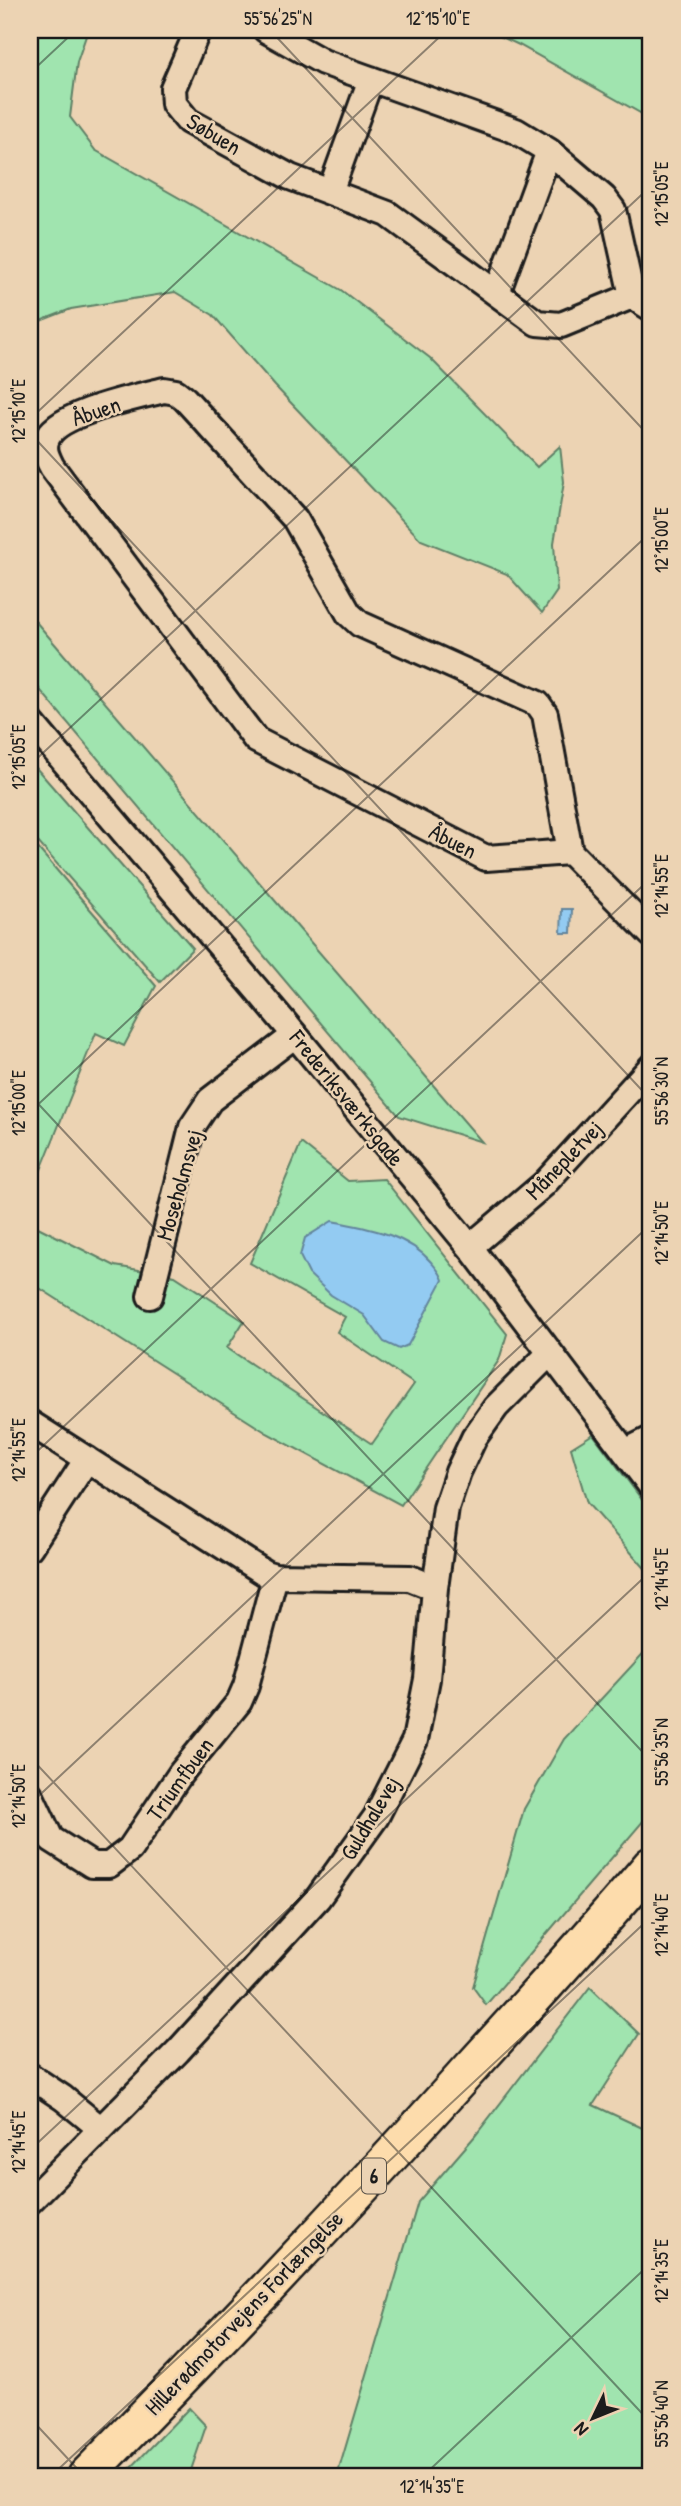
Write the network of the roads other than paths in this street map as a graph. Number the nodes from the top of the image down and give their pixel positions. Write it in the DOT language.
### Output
graph roads {
  1 [pos="198,30"];
  2 [pos="266,30"];
  3 [pos="371,79"];
  4 [pos="549,151"];
  5 [pos="330,192"];
  6 [pos="497,293"];
  7 [pos="642,302"];
  8 [pos="30,721"];
  9 [pos="570,852"];
  10 [pos="651,934"];
  11 [pos="295,1035"];
  12 [pos="651,1067"];
  13 [pos="471,1247"];
  14 [pos="150,1296"];
  15 [pos="550,1353"];
  16 [pos="30,1423"];
  17 [pos="651,1439"];
  18 [pos="625,1452"];
  19 [pos="87,1459"];
  20 [pos="651,1486"];
  21 [pos="30,1547"];
  22 [pos="275,1576"];
  23 [pos="435,1588"];
  24 [pos="30,1794"];
  25 [pos="651,1865"];
  26 [pos="30,2076"];
  27 [pos="102,2129"];
  28 [pos="30,2201"];
  29 [pos="86,2476"];
  1 -- 5 [label="street, Søbuen"];
  2 -- 3 [label="street, Søbuen"];
  3 -- 4 [label="street, Søbuen"];
  3 -- 5 [label="street"];
  4 -- 6 [label="street"];
  4 -- 7 [label="street, Søbuen"];
  5 -- 6 [label="street, Søbuen"];
  6 -- 7 [label="street, Søbuen"];
  8 -- 11 [label="street, Frederiksværksgade"];
  9 -- 9 [label="street, Åbuen"];
  9 -- 10 [label="street"];
  11 -- 13 [label="street, Frederiksværksgade"];
  11 -- 14 [label="street, Moseholmsvej"];
  12 -- 13 [label="street, Månepletvej"];
  13 -- 15 [label="street, Frederiksværksgade"];
  15 -- 18 [label="street, Frederiksværksgade"];
  15 -- 23 [label="street, Guldhalevej"];
  16 -- 19 [label="street"];
  17 -- 18 [label="street"];
  18 -- 20 [label="street, Frederiksværksgade"];
  19 -- 21 [label="street"];
  19 -- 22 [label="street"];
  22 -- 23 [label="street"];
  22 -- 24 [label="street, Triumfbuen"];
  23 -- 27 [label="street, Guldhalevej"];
  25 -- 29 [label="highway, Hillerødmotorvejens Forlængelse / 6"];
  26 -- 27 [label="street"];
  27 -- 28 [label="street, Guldhalevej"];
}
